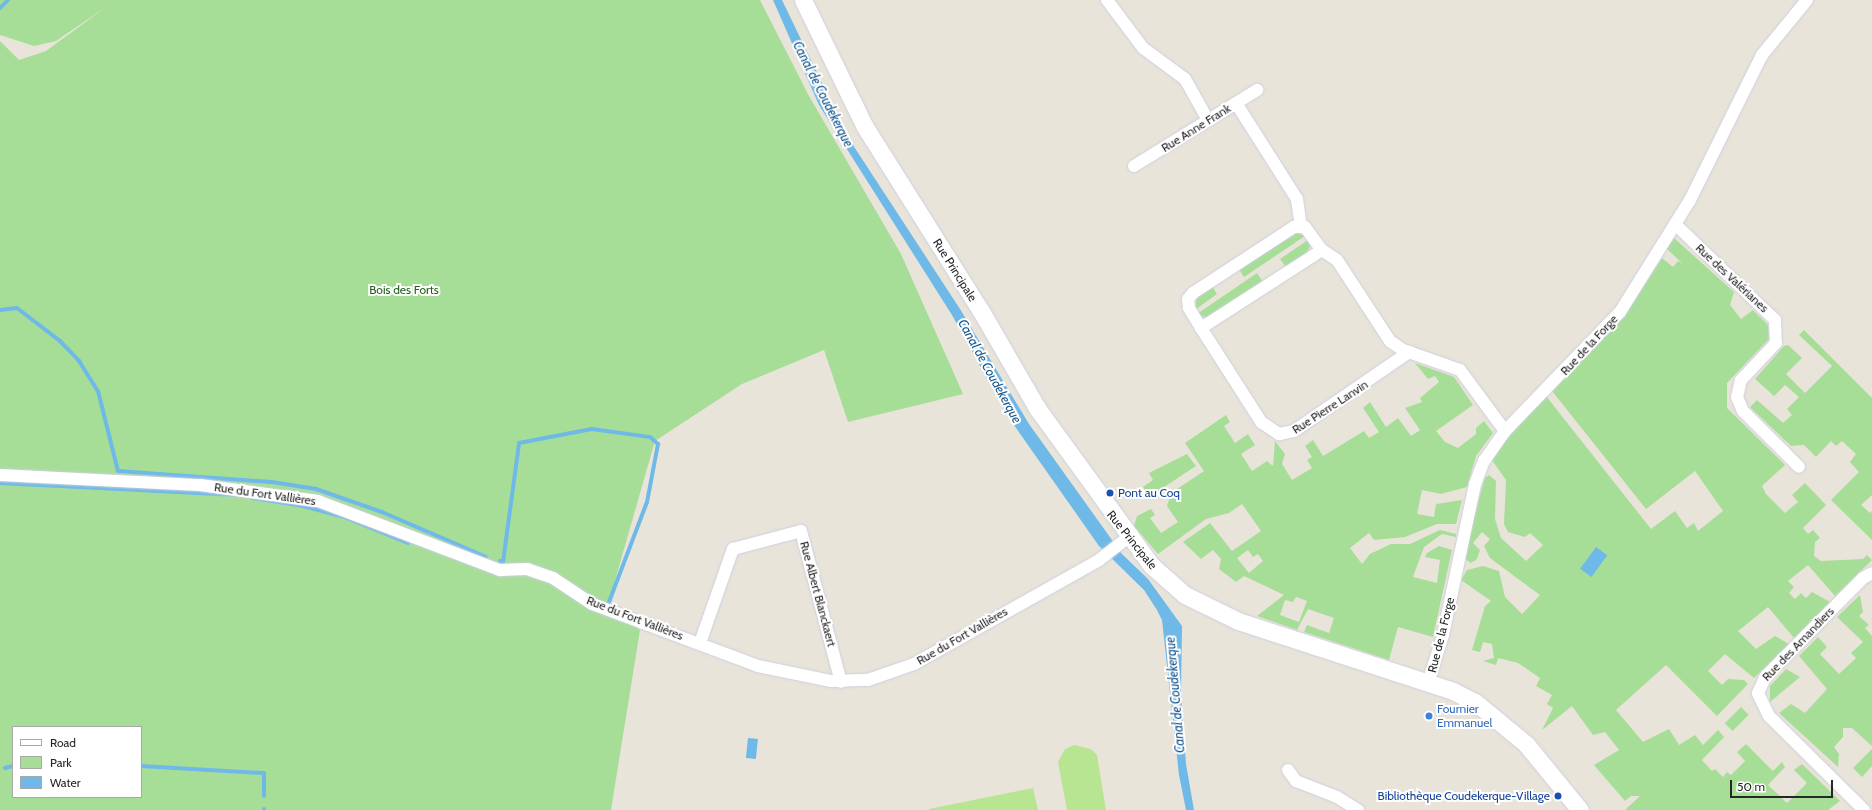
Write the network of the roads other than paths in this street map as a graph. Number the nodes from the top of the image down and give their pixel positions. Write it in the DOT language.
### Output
graph roads {
  1 [pos="803,0"];
  2 [pos="1107,0"];
  3 [pos="1807,0"];
  4 [pos="1257,90"];
  5 [pos="1236,103"];
  6 [pos="1208,120"];
  7 [pos="1134,166"];
  8 [pos="1675,224"];
  9 [pos="1301,226"];
  10 [pos="1322,250"];
  11 [pos="1201,328"];
  12 [pos="1409,352"];
  13 [pos="1505,431"];
  14 [pos="1799,466"];
  15 [pos="0,475"];
  16 [pos="1125,540"];
  17 [pos="1872,573"];
  18 [pos="700,643"];
  19 [pos="841,682"];
  20 [pos="1428,683"];
  21 [pos="1288,770"];
  22 [pos="1358,810"];
  23 [pos="1580,810"];
  24 [pos="1864,810"];
  1 -- 16 [label="street, Rue Principale"];
  2 -- 6 [label="street"];
  3 -- 8 [label="street, Rue de la Forge"];
  4 -- 5 [label="street, Rue Anne Frank"];
  5 -- 6 [label="street, Rue Anne Frank"];
  5 -- 9 [label="street"];
  6 -- 7 [label="street, Rue Anne Frank"];
  8 -- 13 [label="street, Rue de la Forge"];
  8 -- 14 [label="street, Rue des Valérianes"];
  9 -- 10 [label="street"];
  9 -- 11 [label="street, Rue Pierre Lanvin"];
  10 -- 11 [label="street"];
  10 -- 12 [label="street"];
  11 -- 12 [label="street, Rue Pierre Lanvin"];
  12 -- 13 [label="street"];
  13 -- 20 [label="street, Rue de la Forge"];
  15 -- 18 [label="street, Rue du Fort Vallières"];
  16 -- 19 [label="street, Rue du Fort Vallières"];
  16 -- 20 [label="street, Rue Principale"];
  17 -- 24 [label="street, Rue des Amandiers"];
  18 -- 19 [label="street, Rue du Fort Vallières"];
  18 -- 19 [label="street, Rue Albert Blanckaert"];
  20 -- 23 [label="street, Rue Principale"];
  21 -- 22 [label="street"];
}
